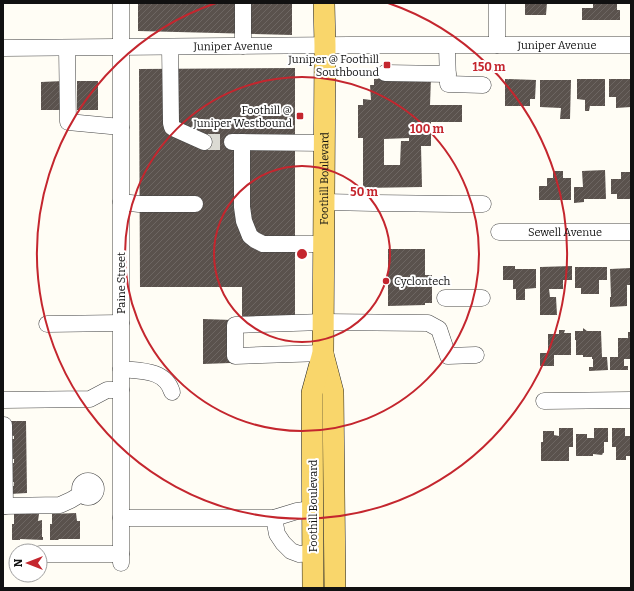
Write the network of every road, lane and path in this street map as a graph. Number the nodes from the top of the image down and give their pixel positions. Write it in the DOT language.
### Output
graph roads {
  1 [pos="121,3"];
  2 [pos="243,3"];
  3 [pos="324,3"];
  4 [pos="497,3"];
  5 [pos="497,45"];
  6 [pos="631,45"];
  7 [pos="243,46"];
  8 [pos="325,46"];
  9 [pos="447,46"];
  10 [pos="121,47"];
  11 [pos="170,47"];
  12 [pos="3,48"];
  13 [pos="67,48"];
  14 [pos="385,73"];
  15 [pos="448,74"];
  16 [pos="483,85"];
  17 [pos="121,127"];
  18 [pos="204,142"];
  19 [pos="324,143"];
  20 [pos="121,202"];
  21 [pos="324,202"];
  22 [pos="195,204"];
  23 [pos="482,204"];
  24 [pos="499,232"];
  25 [pos="631,232"];
  26 [pos="324,244"];
  27 [pos="445,298"];
  28 [pos="482,298"];
  29 [pos="323,322"];
  30 [pos="121,323"];
  31 [pos="47,324"];
  32 [pos="323,353"];
  33 [pos="476,355"];
  34 [pos="121,369"];
  35 [pos="121,390"];
  36 [pos="172,392"];
  37 [pos="3,400"];
  38 [pos="631,400"];
  39 [pos="544,401"];
  40 [pos="4,425"];
  41 [pos="121,486"];
  42 [pos="4,506"];
  43 [pos="312,509"];
  44 [pos="121,518"];
  45 [pos="274,518"];
  46 [pos="313,553"];
  47 [pos="48,554"];
  48 [pos="313,588"];
  49 [pos="335,588"];
  1 -- 10 [label="street, Paine Street"];
  2 -- 7 [label="street"];
  3 -- 8 [label="main road, Foothill Boulevard"];
  4 -- 5 [label="street"];
  5 -- 6 [label="street, Juniper Avenue"];
  5 -- 9 [label="street, Juniper Avenue"];
  7 -- 8 [label="street, Juniper Avenue"];
  7 -- 11 [label="street, Juniper Avenue"];
  8 -- 9 [label="street, Juniper Avenue"];
  8 -- 19 [label="main road, Foothill Boulevard"];
  9 -- 15 [label="street"];
  10 -- 11 [label="street, Juniper Avenue"];
  10 -- 13 [label="street, Juniper Avenue"];
  10 -- 17 [label="street, Paine Street"];
  11 -- 18 [label="street"];
  12 -- 13 [label="street, Juniper Avenue"];
  13 -- 17 [label="street"];
  14 -- 15 [label="street"];
  15 -- 16 [label="street"];
  17 -- 20 [label="street, Paine Street"];
  19 -- 21 [label="main road, Foothill Boulevard"];
  19 -- 26 [label="street"];
  20 -- 22 [label="street"];
  20 -- 30 [label="street, Paine Street"];
  21 -- 23 [label="street"];
  21 -- 26 [label="main road, Foothill Boulevard"];
  24 -- 25 [label="street, Sewell Avenue"];
  26 -- 29 [label="main road, Foothill Boulevard"];
  27 -- 28 [label="street"];
  29 -- 32 [label="main road, Foothill Boulevard"];
  29 -- 32 [label="street"];
  29 -- 33 [label="street"];
  30 -- 31 [label="street"];
  30 -- 34 [label="street, Paine Street"];
  32 -- 43 [label="main road, Foothill Boulevard"];
  32 -- 49 [label="main road, Foothill Boulevard"];
  34 -- 35 [label="street, Paine Street"];
  34 -- 36 [label="street"];
  35 -- 37 [label="street"];
  35 -- 41 [label="street, Paine Street"];
  38 -- 39 [label="street"];
  40 -- 42 [label="street"];
  41 -- 42 [label="street"];
  41 -- 44 [label="street, Paine Street"];
  43 -- 45 [label="street"];
  43 -- 46 [label="main road, Foothill Boulevard"];
  44 -- 45 [label="street"];
  44 -- 47 [label="street, Paine Street"];
  45 -- 46 [label="street"];
  46 -- 48 [label="main road, Foothill Boulevard"];
}
